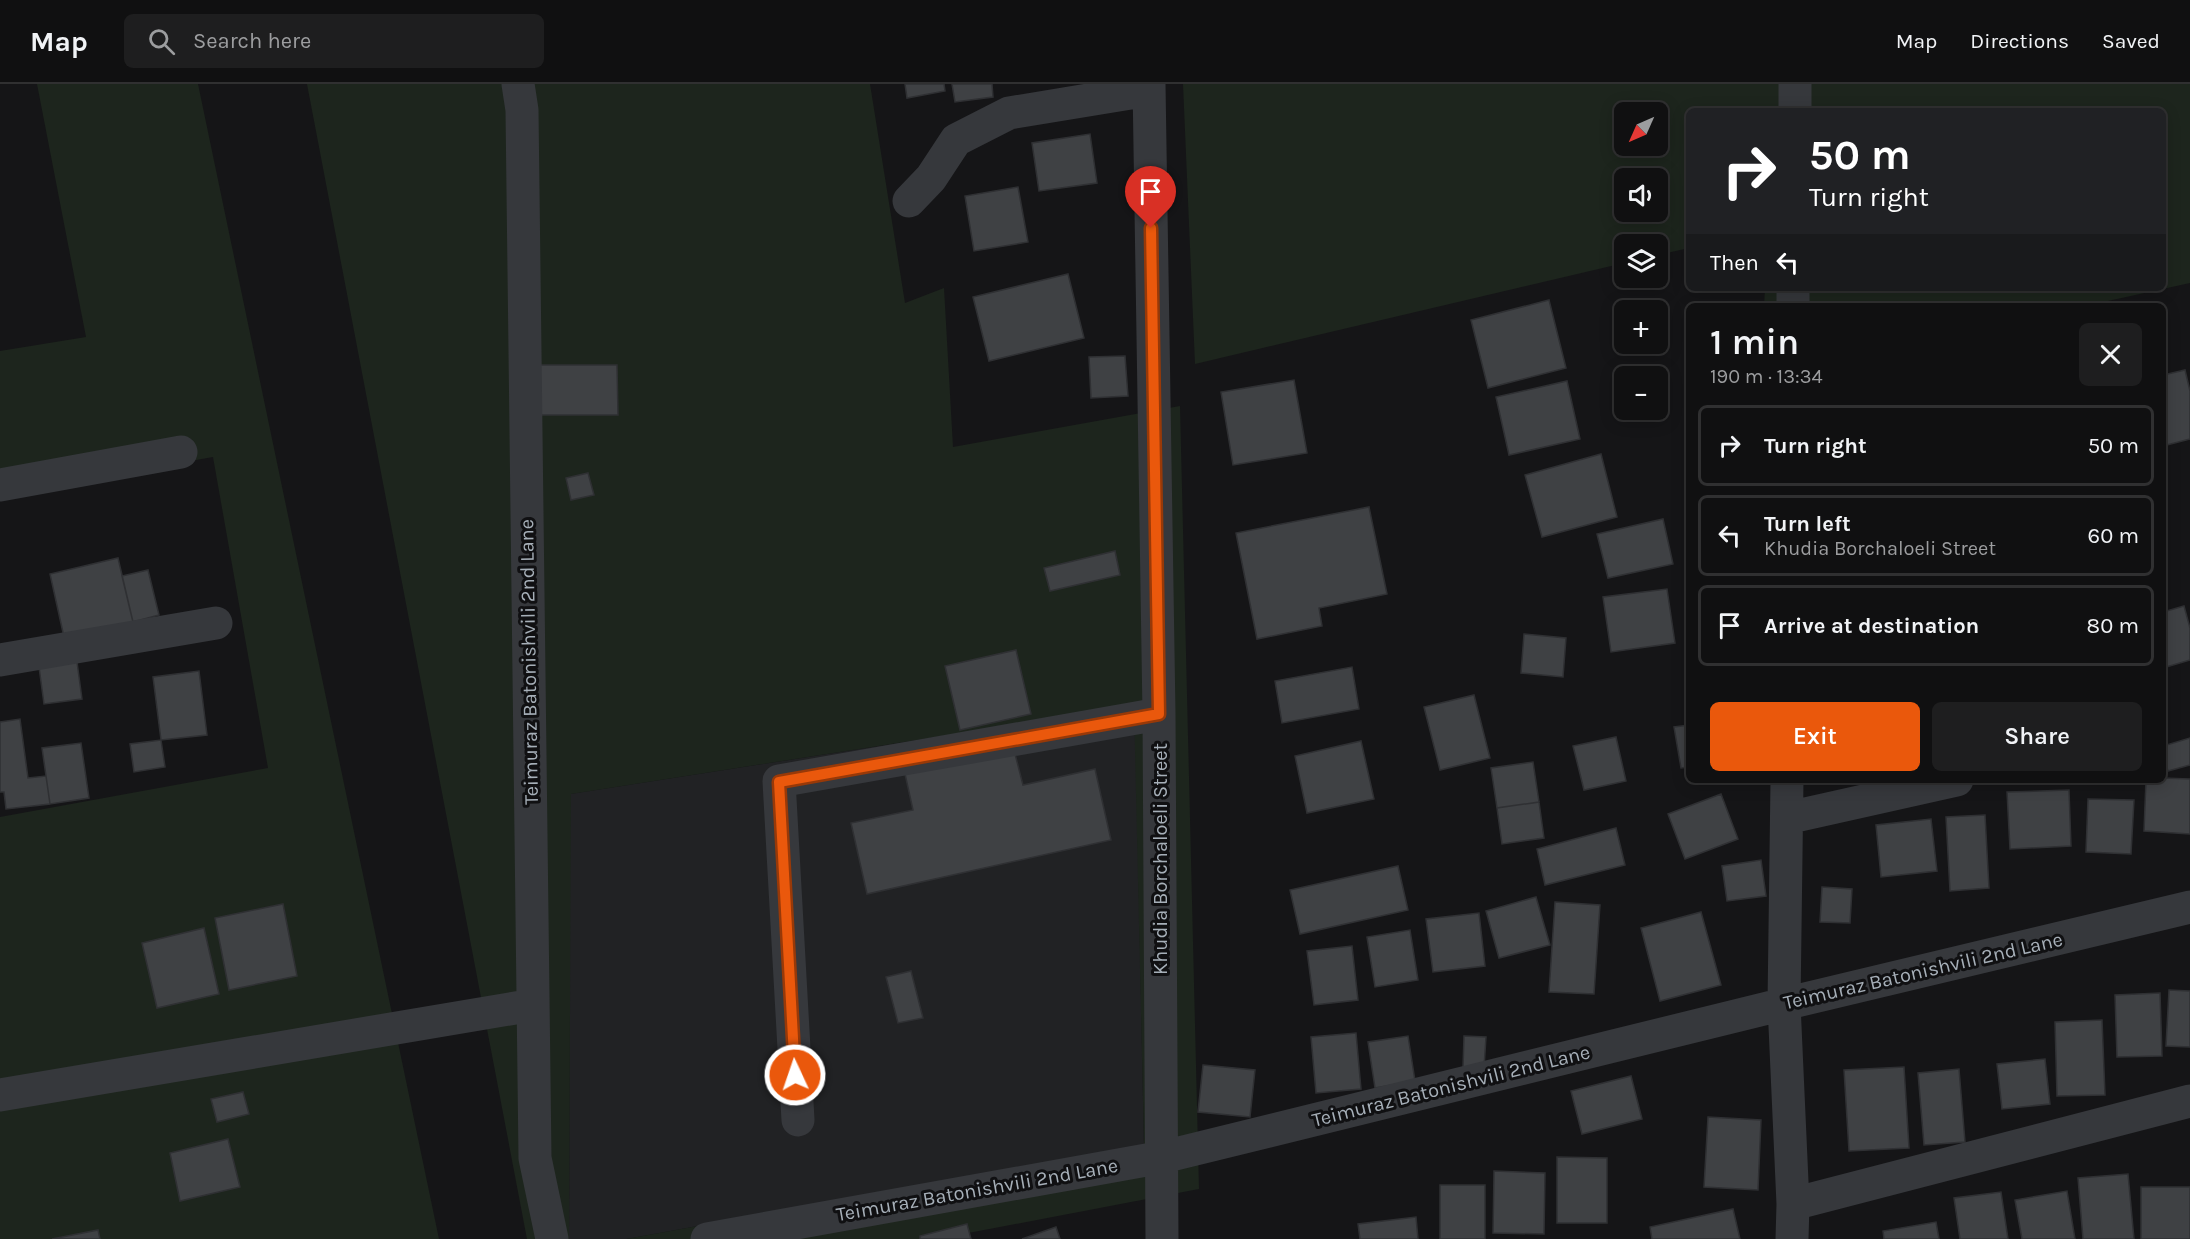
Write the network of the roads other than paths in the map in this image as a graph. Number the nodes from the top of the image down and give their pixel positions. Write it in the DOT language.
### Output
graph roads {
  1 [pos="518,84"];
  2 [pos="1795,84"];
  3 [pos="1149,87"];
  4 [pos="1795,108"];
  5 [pos="909,201"];
  6 [pos="181,452"];
  7 [pos="0,485"];
  8 [pos="216,623"];
  9 [pos="0,660"];
  10 [pos="1159,714"];
  11 [pos="1787,783"];
  12 [pos="1944,783"];
  13 [pos="1787,818"];
  14 [pos="2190,907"];
  15 [pos="1784,1004"];
  16 [pos="533,1005"];
  17 [pos="0,1095"];
  18 [pos="2190,1101"];
  19 [pos="798,1120"];
  20 [pos="1162,1157"];
  21 [pos="1793,1204"];
  22 [pos="552,1239"];
  23 [pos="707,1239"];
  24 [pos="1162,1239"];
  25 [pos="1792,1239"];
  1 -- 16 [label="street, Teimuraz Batonishvili 2nd Lane"];
  2 -- 4 [label="street"];
  3 -- 5 [label="street"];
  3 -- 10 [label="street, Khudia Borchaloeli Street"];
  6 -- 7 [label="street"];
  8 -- 9 [label="street"];
  10 -- 19 [label="street"];
  10 -- 20 [label="street, Khudia Borchaloeli Street"];
  11 -- 13 [label="street"];
  12 -- 13 [label="street"];
  13 -- 15 [label="street"];
  14 -- 15 [label="street, Teimuraz Batonishvili 2nd Lane"];
  15 -- 20 [label="street, Teimuraz Batonishvili 2nd Lane"];
  15 -- 21 [label="street"];
  16 -- 17 [label="street"];
  16 -- 22 [label="street, Teimuraz Batonishvili 2nd Lane"];
  18 -- 21 [label="street"];
  20 -- 23 [label="street, Teimuraz Batonishvili 2nd Lane"];
  20 -- 24 [label="street, Khudia Borchaloeli Street"];
  21 -- 25 [label="street"];
}
